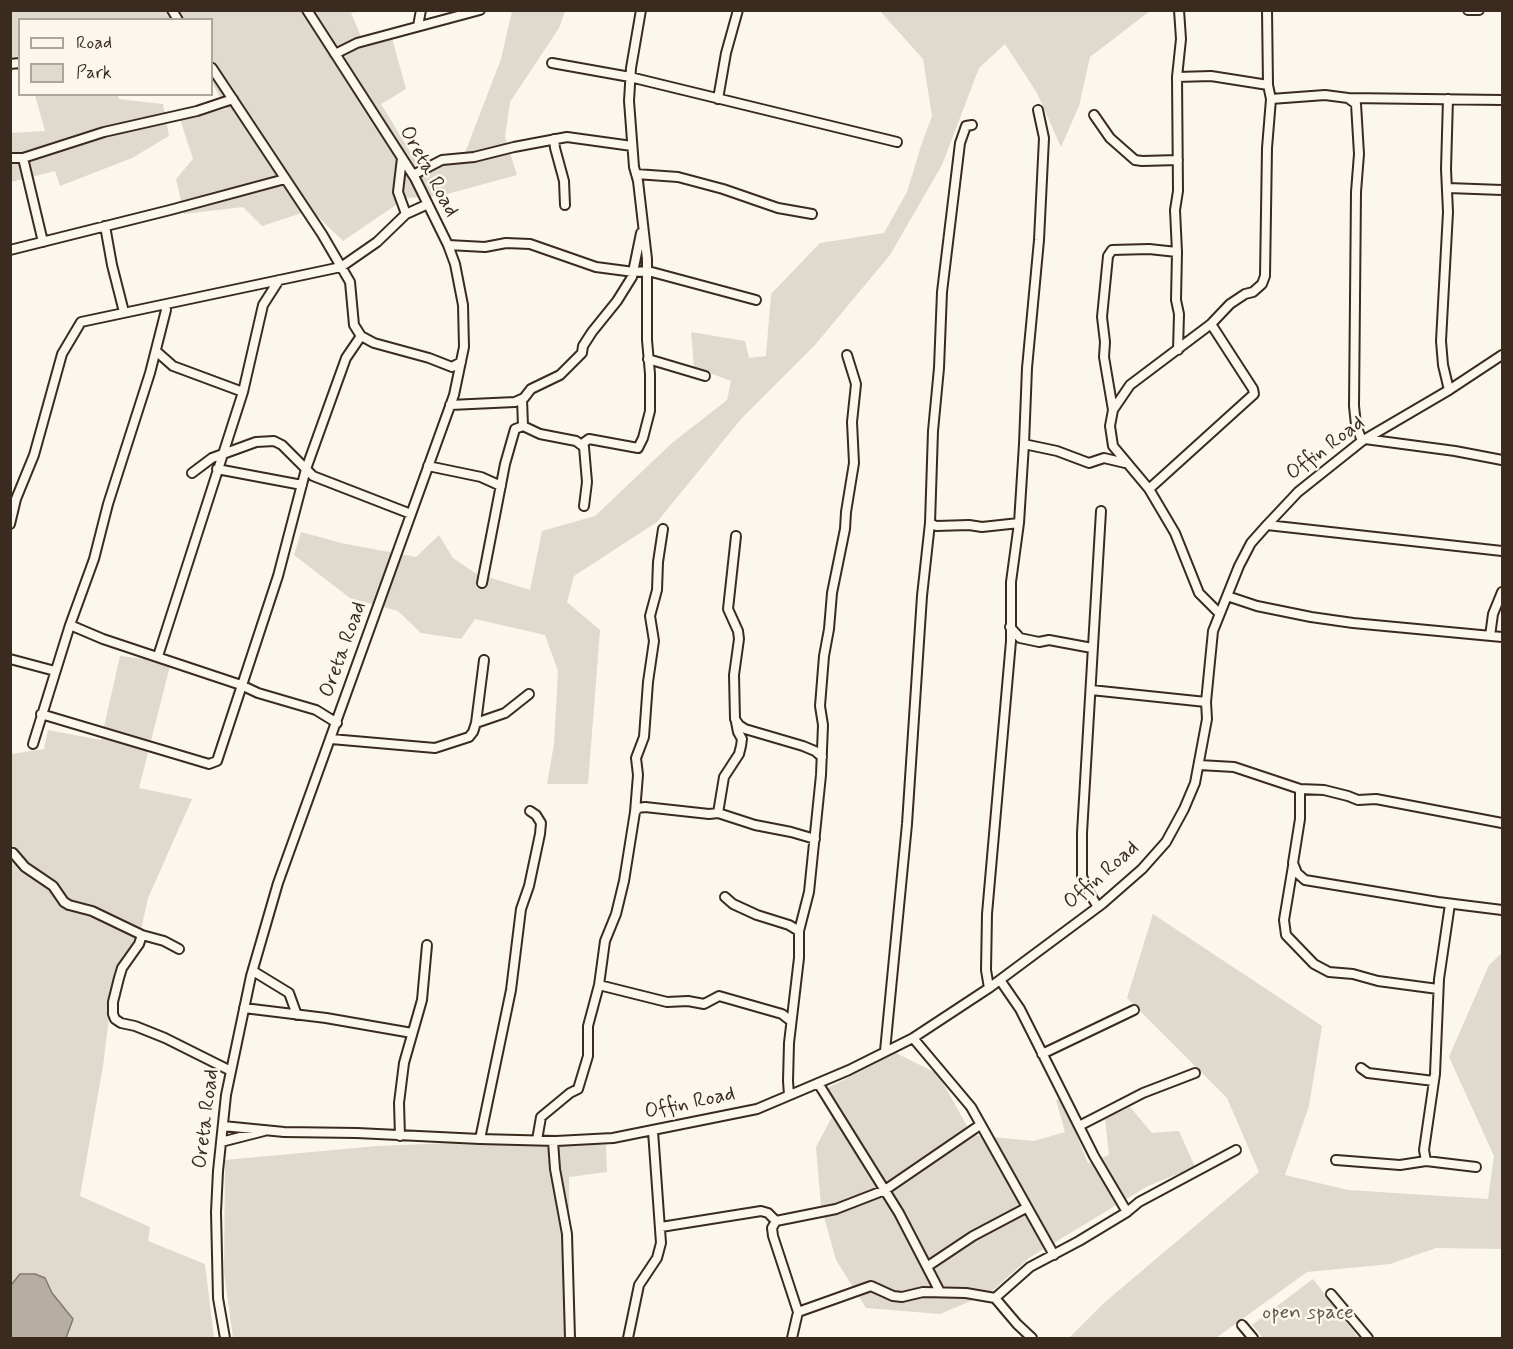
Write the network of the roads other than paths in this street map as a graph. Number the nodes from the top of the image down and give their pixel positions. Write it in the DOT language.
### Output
graph roads {
  1 [pos="307,10"];
  2 [pos="421,10"];
  3 [pos="480,10"];
  4 [pos="641,10"];
  5 [pos="738,10"];
  6 [pos="1179,10"];
  7 [pos="1267,10"];
  8 [pos="1468,10"];
  9 [pos="1479,10"];
  10 [pos="418,26"];
  11 [pos="335,54"];
  12 [pos="552,63"];
  13 [pos="213,69"];
  14 [pos="630,77"];
  15 [pos="1177,77"];
  16 [pos="1268,85"];
  17 [pos="1348,98"];
  18 [pos="233,99"];
  19 [pos="718,99"];
  20 [pos="1271,99"];
  21 [pos="1448,99"];
  22 [pos="1503,100"];
  23 [pos="1038,110"];
  24 [pos="1094,116"];
  25 [pos="972,125"];
  26 [pos="554,140"];
  27 [pos="897,142"];
  28 [pos="633,146"];
  29 [pos="10,158"];
  30 [pos="23,158"];
  31 [pos="402,158"];
  32 [pos="1178,160"];
  33 [pos="413,174"];
  34 [pos="636,174"];
  35 [pos="285,179"];
  36 [pos="1448,188"];
  37 [pos="1503,190"];
  38 [pos="428,204"];
  39 [pos="565,205"];
  40 [pos="406,214"];
  41 [pos="812,214"];
  42 [pos="105,226"];
  43 [pos="643,226"];
  44 [pos="43,242"];
  45 [pos="448,245"];
  46 [pos="10,250"];
  47 [pos="1177,252"];
  48 [pos="341,267"];
  49 [pos="648,271"];
  50 [pos="634,272"];
  51 [pos="279,280"];
  52 [pos="756,300"];
  53 [pos="166,310"];
  54 [pos="124,312"];
  55 [pos="1211,324"];
  56 [pos="361,336"];
  57 [pos="1178,350"];
  58 [pos="156,351"];
  59 [pos="847,355"];
  60 [pos="1503,355"];
  61 [pos="648,359"];
  62 [pos="461,362"];
  63 [pos="705,376"];
  64 [pos="1449,390"];
  65 [pos="243,392"];
  66 [pos="522,399"];
  67 [pos="450,405"];
  68 [pos="1113,410"];
  69 [pos="523,426"];
  70 [pos="1364,440"];
  71 [pos="582,444"];
  72 [pos="1024,444"];
  73 [pos="222,455"];
  74 [pos="1503,460"];
  75 [pos="1126,464"];
  76 [pos="428,466"];
  77 [pos="217,469"];
  78 [pos="306,469"];
  79 [pos="192,473"];
  80 [pos="302,486"];
  81 [pos="501,486"];
  82 [pos="1149,489"];
  83 [pos="584,506"];
  84 [pos="1101,511"];
  85 [pos="411,514"];
  86 [pos="930,523"];
  87 [pos="1019,523"];
  88 [pos="10,524"];
  89 [pos="1267,525"];
  90 [pos="663,529"];
  91 [pos="736,536"];
  92 [pos="1503,551"];
  93 [pos="482,583"];
  94 [pos="1503,592"];
  95 [pos="1227,596"];
  96 [pos="1219,613"];
  97 [pos="70,625"];
  98 [pos="1011,627"];
  99 [pos="1490,636"];
  100 [pos="1503,637"];
  101 [pos="1092,648"];
  102 [pos="158,656"];
  103 [pos="10,659"];
  104 [pos="484,660"];
  105 [pos="55,671"];
  106 [pos="241,685"];
  107 [pos="1091,690"];
  108 [pos="529,694"];
  109 [pos="1206,702"];
  110 [pos="42,714"];
  111 [pos="736,720"];
  112 [pos="337,723"];
  113 [pos="476,723"];
  114 [pos="331,739"];
  115 [pos="33,744"];
  116 [pos="822,757"];
  117 [pos="1199,765"];
  118 [pos="1300,789"];
  119 [pos="530,812"];
  120 [pos="635,812"];
  121 [pos="718,813"];
  122 [pos="1503,823"];
  123 [pos="815,839"];
  124 [pos="13,853"];
  125 [pos="1293,863"];
  126 [pos="725,897"];
  127 [pos="1450,904"];
  128 [pos="1098,907"];
  129 [pos="1503,910"];
  130 [pos="799,931"];
  131 [pos="142,935"];
  132 [pos="427,945"];
  133 [pos="179,949"];
  134 [pos="253,971"];
  135 [pos="1000,980"];
  136 [pos="599,985"];
  137 [pos="989,988"];
  138 [pos="1438,989"];
  139 [pos="244,1008"];
  140 [pos="1134,1010"];
  141 [pos="297,1015"];
  142 [pos="791,1021"];
  143 [pos="412,1033"];
  144 [pos="913,1038"];
  145 [pos="885,1051"];
  146 [pos="1042,1054"];
  147 [pos="1361,1068"];
  148 [pos="231,1071"];
  149 [pos="1195,1073"];
  150 [pos="1434,1081"];
  151 [pos="818,1083"];
  152 [pos="789,1095"];
  153 [pos="980,1125"];
  154 [pos="223,1126"];
  155 [pos="1079,1126"];
  156 [pos="266,1130"];
  157 [pos="653,1131"];
  158 [pos="400,1136"];
  159 [pos="480,1139"];
  160 [pos="537,1140"];
  161 [pos="553,1141"];
  162 [pos="221,1142"];
  163 [pos="1236,1150"];
  164 [pos="1336,1160"];
  165 [pos="1426,1161"];
  166 [pos="1476,1167"];
  167 [pos="885,1190"];
  168 [pos="1026,1208"];
  169 [pos="1127,1212"];
  170 [pos="776,1221"];
  171 [pos="661,1227"];
  172 [pos="1054,1255"];
  173 [pos="928,1266"];
  174 [pos="940,1292"];
  175 [pos="1331,1294"];
  176 [pos="995,1298"];
  177 [pos="798,1312"];
  178 [pos="1242,1325"];
  179 [pos="225,1338"];
  180 [pos="570,1338"];
  181 [pos="628,1338"];
  182 [pos="792,1338"];
  183 [pos="1032,1338"];
  184 [pos="1253,1338"];
  185 [pos="1368,1338"];
  1 -- 11 [label="street, Oreta Road"];
  2 -- 10 [label="street"];
  3 -- 10 [label="street"];
  4 -- 14 [label="street"];
  5 -- 19 [label="street"];
  6 -- 15 [label="street"];
  7 -- 16 [label="street"];
  8 -- 9 [label="street"];
  10 -- 11 [label="street"];
  11 -- 31 [label="street, Oreta Road"];
  12 -- 14 [label="street"];
  13 -- 18 [label="street"];
  14 -- 19 [label="street"];
  14 -- 28 [label="street"];
  15 -- 16 [label="street"];
  15 -- 32 [label="street"];
  16 -- 20 [label="street"];
  17 -- 20 [label="street"];
  17 -- 21 [label="street"];
  17 -- 70 [label="street"];
  18 -- 30 [label="street"];
  18 -- 35 [label="street"];
  19 -- 27 [label="street"];
  20 -- 55 [label="street"];
  21 -- 22 [label="street"];
  21 -- 36 [label="street"];
  23 -- 72 [label="street"];
  24 -- 32 [label="street"];
  25 -- 86 [label="street"];
  26 -- 28 [label="street"];
  26 -- 33 [label="street"];
  26 -- 39 [label="street"];
  28 -- 34 [label="street"];
  29 -- 30 [label="street"];
  30 -- 44 [label="street"];
  31 -- 33 [label="street, Oreta Road"];
  31 -- 40 [label="street"];
  32 -- 47 [label="street"];
  33 -- 38 [label="street, Oreta Road"];
  34 -- 41 [label="street"];
  34 -- 43 [label="street"];
  35 -- 42 [label="street"];
  35 -- 48 [label="street"];
  36 -- 37 [label="street"];
  36 -- 64 [label="street"];
  38 -- 40 [label="street"];
  38 -- 45 [label="street, Oreta Road"];
  40 -- 48 [label="street"];
  42 -- 44 [label="street"];
  42 -- 54 [label="street"];
  43 -- 49 [label="street"];
  43 -- 50 [label="street"];
  44 -- 46 [label="street"];
  45 -- 50 [label="street"];
  45 -- 62 [label="street, Oreta Road"];
  47 -- 57 [label="street"];
  47 -- 68 [label="street"];
  48 -- 51 [label="street"];
  48 -- 56 [label="street"];
  49 -- 50 [label="street"];
  49 -- 52 [label="street"];
  49 -- 61 [label="street"];
  50 -- 66 [label="street"];
  51 -- 54 [label="street"];
  51 -- 65 [label="street"];
  53 -- 58 [label="street"];
  54 -- 88 [label="street"];
  55 -- 57 [label="street"];
  55 -- 82 [label="street"];
  56 -- 62 [label="street"];
  56 -- 78 [label="street"];
  57 -- 68 [label="street"];
  58 -- 65 [label="street"];
  58 -- 97 [label="street"];
  59 -- 116 [label="street"];
  60 -- 64 [label="street, Offin Road"];
  61 -- 63 [label="street"];
  61 -- 71 [label="street"];
  62 -- 67 [label="street, Oreta Road"];
  64 -- 70 [label="street, Offin Road"];
  65 -- 73 [label="street"];
  66 -- 67 [label="street"];
  66 -- 69 [label="street"];
  67 -- 76 [label="street, Oreta Road"];
  68 -- 75 [label="street"];
  69 -- 71 [label="street"];
  69 -- 81 [label="street"];
  70 -- 74 [label="street"];
  70 -- 89 [label="street, Offin Road"];
  71 -- 83 [label="street"];
  72 -- 75 [label="street"];
  72 -- 87 [label="street"];
  73 -- 77 [label="street"];
  73 -- 78 [label="street"];
  73 -- 79 [label="street"];
  75 -- 82 [label="street"];
  76 -- 81 [label="street"];
  76 -- 85 [label="street, Oreta Road"];
  77 -- 80 [label="street"];
  77 -- 102 [label="street"];
  78 -- 80 [label="street"];
  78 -- 85 [label="street"];
  80 -- 106 [label="street"];
  81 -- 93 [label="street"];
  82 -- 96 [label="street"];
  84 -- 101 [label="street"];
  85 -- 112 [label="street, Oreta Road"];
  86 -- 87 [label="street"];
  86 -- 145 [label="street"];
  87 -- 98 [label="street"];
  89 -- 92 [label="street"];
  89 -- 95 [label="street, Offin Road"];
  90 -- 120 [label="street"];
  91 -- 111 [label="street"];
  94 -- 99 [label="street"];
  95 -- 96 [label="street, Offin Road"];
  95 -- 99 [label="street"];
  96 -- 109 [label="street, Offin Road"];
  97 -- 102 [label="street"];
  97 -- 105 [label="street"];
  98 -- 101 [label="street"];
  98 -- 137 [label="street"];
  99 -- 100 [label="street"];
  101 -- 107 [label="street"];
  102 -- 106 [label="street"];
  103 -- 105 [label="street"];
  104 -- 113 [label="street"];
  105 -- 110 [label="street"];
  106 -- 110 [label="street"];
  106 -- 112 [label="street"];
  107 -- 109 [label="street"];
  107 -- 128 [label="street"];
  108 -- 113 [label="street"];
  109 -- 117 [label="street, Offin Road"];
  110 -- 115 [label="street"];
  111 -- 116 [label="street"];
  111 -- 121 [label="street"];
  112 -- 114 [label="street, Oreta Road"];
  113 -- 114 [label="street"];
  114 -- 134 [label="street, Oreta Road"];
  116 -- 123 [label="street"];
  117 -- 118 [label="street"];
  117 -- 128 [label="street, Offin Road"];
  118 -- 122 [label="street"];
  118 -- 125 [label="street"];
  119 -- 159 [label="street"];
  120 -- 121 [label="street"];
  120 -- 136 [label="street"];
  121 -- 123 [label="street"];
  123 -- 130 [label="street"];
  124 -- 131 [label="street"];
  125 -- 127 [label="street"];
  125 -- 138 [label="street"];
  126 -- 130 [label="street"];
  127 -- 129 [label="street"];
  127 -- 138 [label="street"];
  128 -- 135 [label="street, Offin Road"];
  130 -- 142 [label="street"];
  131 -- 133 [label="street"];
  131 -- 148 [label="street"];
  132 -- 143 [label="street"];
  134 -- 139 [label="street, Oreta Road"];
  134 -- 141 [label="street"];
  135 -- 137 [label="street, Offin Road"];
  135 -- 146 [label="street"];
  136 -- 142 [label="street"];
  136 -- 160 [label="street"];
  137 -- 144 [label="street, Offin Road"];
  138 -- 150 [label="street"];
  139 -- 141 [label="street"];
  139 -- 148 [label="street, Oreta Road"];
  140 -- 146 [label="street"];
  141 -- 143 [label="street"];
  142 -- 152 [label="street"];
  143 -- 158 [label="street"];
  144 -- 145 [label="street, Offin Road"];
  144 -- 153 [label="street"];
  145 -- 151 [label="street, Offin Road"];
  146 -- 155 [label="street"];
  147 -- 150 [label="street"];
  148 -- 154 [label="street, Oreta Road"];
  149 -- 155 [label="street"];
  150 -- 165 [label="street"];
  151 -- 152 [label="street, Offin Road"];
  151 -- 167 [label="street"];
  152 -- 157 [label="street, Offin Road"];
  153 -- 167 [label="street"];
  153 -- 168 [label="street"];
  154 -- 156 [label="street"];
  154 -- 162 [label="street, Oreta Road"];
  155 -- 169 [label="street"];
  156 -- 158 [label="street, Offin Road"];
  156 -- 162 [label="street"];
  157 -- 161 [label="street, Offin Road"];
  157 -- 171 [label="street"];
  158 -- 159 [label="street, Offin Road"];
  159 -- 160 [label="street, Offin Road"];
  160 -- 161 [label="street, Offin Road"];
  161 -- 180 [label="street"];
  162 -- 179 [label="street, Oreta Road"];
  163 -- 169 [label="street"];
  164 -- 165 [label="street"];
  165 -- 166 [label="street"];
  167 -- 170 [label="street"];
  167 -- 173 [label="street"];
  168 -- 172 [label="street"];
  168 -- 173 [label="street"];
  169 -- 172 [label="street"];
  170 -- 171 [label="street"];
  170 -- 177 [label="street"];
  171 -- 181 [label="street"];
  172 -- 176 [label="street"];
  173 -- 174 [label="street"];
  174 -- 176 [label="street"];
  174 -- 177 [label="street"];
  175 -- 185 [label="street"];
  176 -- 183 [label="street"];
  177 -- 182 [label="street"];
  178 -- 184 [label="street"];
}
